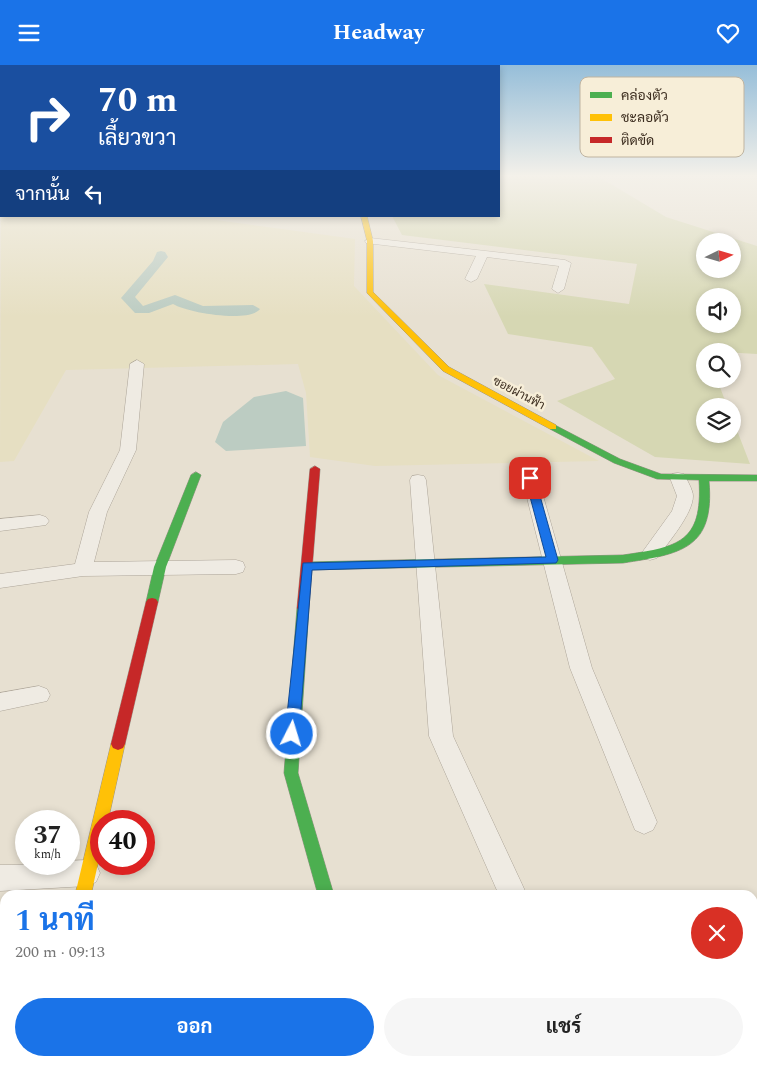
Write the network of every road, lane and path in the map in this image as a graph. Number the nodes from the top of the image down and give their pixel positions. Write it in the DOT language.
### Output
graph roads {
  1 [pos="366,224"];
  2 [pos="370,241"];
  3 [pos="483,254"];
  4 [pos="471,279"];
  5 [pos="558,289"];
  6 [pos="137,364"];
  7 [pos="315,469"];
  8 [pos="196,475"];
  9 [pos="530,478"];
  10 [pos="678,478"];
  11 [pos="704,478"];
  12 [pos="757,478"];
  13 [pos="418,479"];
  14 [pos="40,521"];
  15 [pos="0,525"];
  16 [pos="650,555"];
  17 [pos="552,560"];
  18 [pos="426,563"];
  19 [pos="307,566"];
  20 [pos="160,567"];
  21 [pos="236,567"];
  22 [pos="83,569"];
  23 [pos="0,581"];
  24 [pos="40,695"];
  25 [pos="0,702"];
  26 [pos="644,822"];
  27 [pos="0,878"];
  28 [pos="85,884"];
  29 [pos="325,890"];
  30 [pos="511,890"];
  1 -- 2 [label="street, ซอยผ่านฟ้า"];
  2 -- 3 [label="street"];
  2 -- 10 [label="street, ซอยผ่านฟ้า"];
  3 -- 4 [label="street"];
  3 -- 5 [label="street"];
  6 -- 22 [label="street"];
  7 -- 19 [label="street"];
  8 -- 20 [label="street"];
  9 -- 17 [label="street"];
  10 -- 11 [label="street, ซอยผ่านฟ้า"];
  10 -- 16 [label="street"];
  11 -- 12 [label="street, ซอยผ่านฟ้า"];
  11 -- 16 [label="street"];
  13 -- 18 [label="street"];
  14 -- 15 [label="street"];
  16 -- 17 [label="street"];
  17 -- 18 [label="street"];
  17 -- 26 [label="street"];
  18 -- 19 [label="street"];
  18 -- 30 [label="street"];
  19 -- 29 [label="street"];
  20 -- 21 [label="street"];
  20 -- 22 [label="street"];
  20 -- 28 [label="street"];
  22 -- 23 [label="street"];
  24 -- 25 [label="street"];
  27 -- 28 [label="street"];
}
